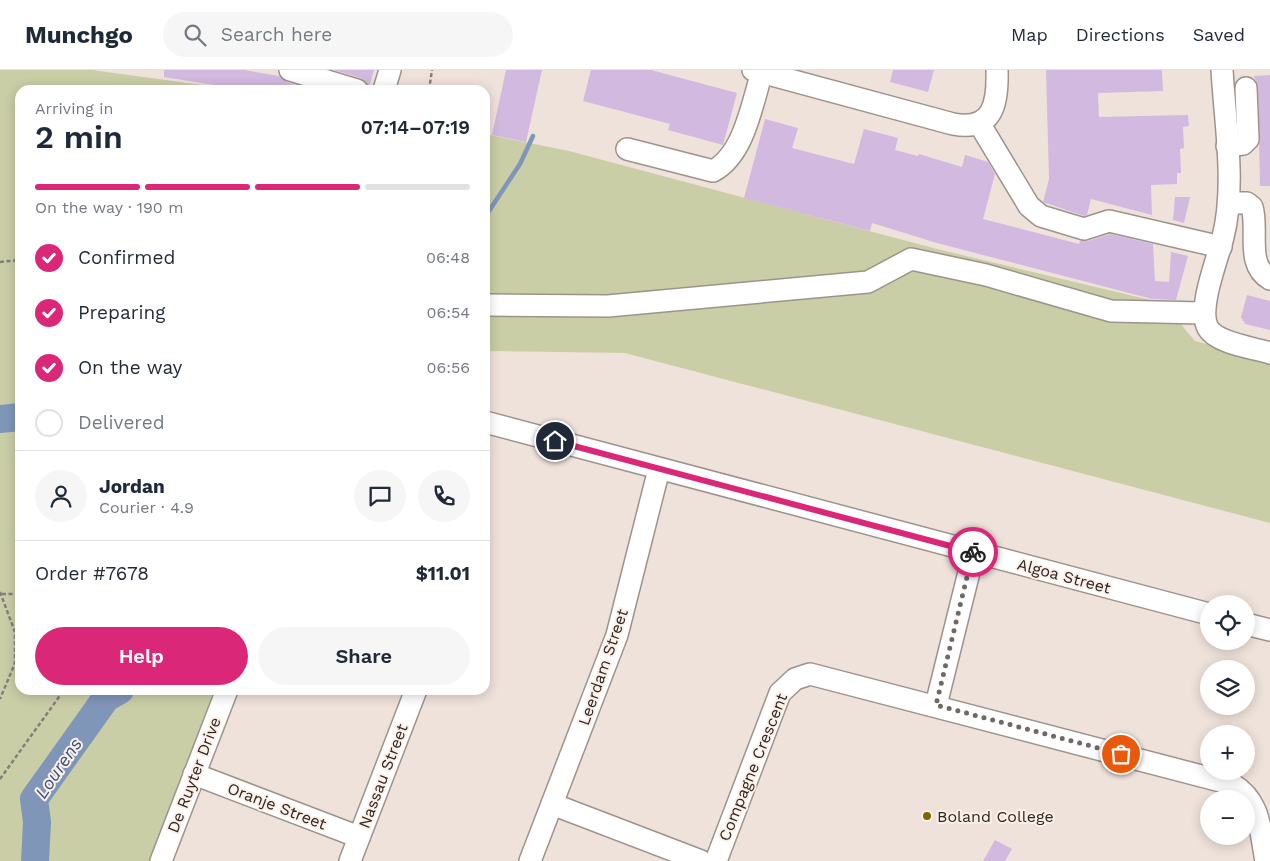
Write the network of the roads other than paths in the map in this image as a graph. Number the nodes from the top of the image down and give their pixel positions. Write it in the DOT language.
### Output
graph roads {
  1 [pos="290,70"];
  2 [pos="390,70"];
  3 [pos="997,70"];
  4 [pos="1222,70"];
  5 [pos="758,71"];
  6 [pos="340,85"];
  7 [pos="386,85"];
  8 [pos="1246,88"];
  9 [pos="979,123"];
  10 [pos="1227,146"];
  11 [pos="627,149"];
  12 [pos="1229,203"];
  13 [pos="1221,247"];
  14 [pos="1270,279"];
  15 [pos="490,305"];
  16 [pos="1205,320"];
  17 [pos="1270,352"];
  18 [pos="490,423"];
  19 [pos="659,469"];
  20 [pos="974,552"];
  21 [pos="1200,612"];
  22 [pos="1255,626"];
  23 [pos="1270,630"];
  24 [pos="225,695"];
  25 [pos="414,695"];
  26 [pos="936,705"];
  27 [pos="194,774"];
  28 [pos="552,804"];
  29 [pos="359,837"];
  30 [pos="161,861"];
  31 [pos="350,861"];
  32 [pos="530,861"];
  33 [pos="701,861"];
  34 [pos="716,861"];
  35 [pos="1266,861"];
  1 -- 6 [label="street"];
  2 -- 7 [label="street"];
  3 -- 9 [label="street"];
  4 -- 10 [label="street"];
  5 -- 9 [label="street"];
  5 -- 11 [label="street"];
  8 -- 10 [label="street"];
  9 -- 13 [label="street"];
  10 -- 12 [label="street"];
  12 -- 13 [label="street"];
  12 -- 14 [label="street"];
  13 -- 16 [label="street"];
  15 -- 16 [label="street"];
  16 -- 17 [label="street"];
  18 -- 19 [label="street, Algoa Street"];
  19 -- 20 [label="street, Algoa Street"];
  19 -- 28 [label="street, Leerdam Street"];
  20 -- 21 [label="street, Algoa Street"];
  20 -- 26 [label="street"];
  22 -- 23 [label="street"];
  24 -- 27 [label="street, De Ruyter Drive"];
  25 -- 29 [label="street, Nassau Street"];
  26 -- 34 [label="street, Compagne Crescent"];
  26 -- 35 [label="street, Compagne Crescent"];
  27 -- 29 [label="street, Oranje Street"];
  27 -- 30 [label="street, De Ruyter Drive"];
  28 -- 32 [label="street, Leerdam Street"];
  28 -- 33 [label="street"];
  29 -- 31 [label="street, Nassau Street"];
}
